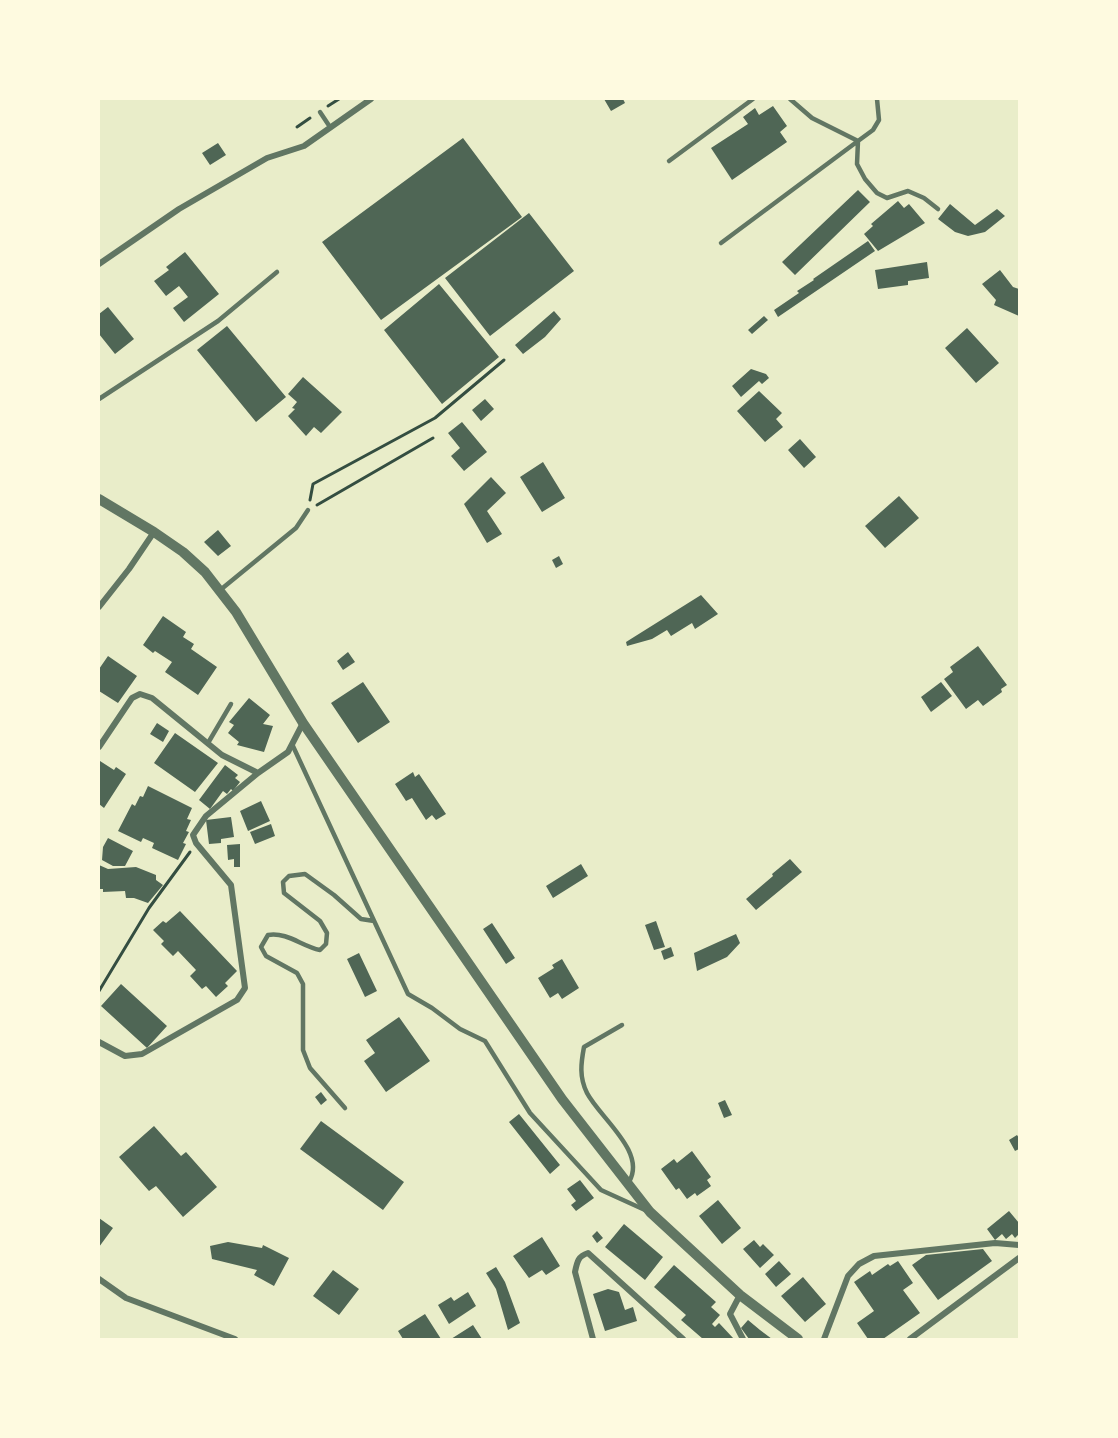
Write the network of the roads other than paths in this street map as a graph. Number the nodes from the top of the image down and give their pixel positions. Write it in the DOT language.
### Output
graph roads {
  1 [pos="372,99"];
  2 [pos="753,99"];
  3 [pos="790,99"];
  4 [pos="877,99"];
  5 [pos="320,112"];
  6 [pos="330,128"];
  7 [pos="858,141"];
  8 [pos="669,161"];
  9 [pos="938,208"];
  10 [pos="721,243"];
  11 [pos="99,264"];
  12 [pos="277,272"];
  13 [pos="99,399"];
  14 [pos="99,499"];
  15 [pos="308,510"];
  16 [pos="154,532"];
  17 [pos="219,591"];
  18 [pos="99,608"];
  19 [pos="231,705"];
  20 [pos="303,723"];
  21 [pos="208,743"];
  22 [pos="292,744"];
  23 [pos="99,747"];
  24 [pos="258,773"];
  25 [pos="374,921"];
  26 [pos="622,1025"];
  27 [pos="99,1041"];
  28 [pos="345,1108"];
  29 [pos="628,1185"];
  30 [pos="650,1212"];
  31 [pos="1019,1245"];
  32 [pos="1019,1258"];
  33 [pos="99,1279"];
  34 [pos="740,1295"];
  35 [pos="235,1339"];
  36 [pos="593,1339"];
  37 [pos="683,1339"];
  38 [pos="742,1339"];
  39 [pos="798,1339"];
  40 [pos="824,1339"];
  41 [pos="910,1339"];
  1 -- 6 [label="street"];
  2 -- 8 [label="lane"];
  3 -- 7 [label="lane"];
  4 -- 7 [label="lane"];
  5 -- 6 [label="lane"];
  6 -- 11 [label="street"];
  7 -- 9 [label="lane"];
  7 -- 10 [label="lane"];
  12 -- 13 [label="lane"];
  14 -- 16 [label="street"];
  15 -- 17 [label="lane"];
  16 -- 17 [label="street"];
  16 -- 18 [label="street"];
  17 -- 20 [label="street"];
  19 -- 21 [label="lane"];
  20 -- 22 [label="street"];
  20 -- 29 [label="street"];
  21 -- 23 [label="street"];
  21 -- 24 [label="street"];
  22 -- 24 [label="street"];
  22 -- 25 [label="lane"];
  24 -- 27 [label="street"];
  25 -- 28 [label="lane"];
  25 -- 30 [label="lane"];
  26 -- 29 [label="lane"];
  29 -- 30 [label="street"];
  30 -- 34 [label="street"];
  31 -- 40 [label="street"];
  32 -- 41 [label="street"];
  33 -- 35 [label="street"];
  34 -- 38 [label="street"];
  34 -- 39 [label="street"];
  36 -- 37 [label="street"];
}
